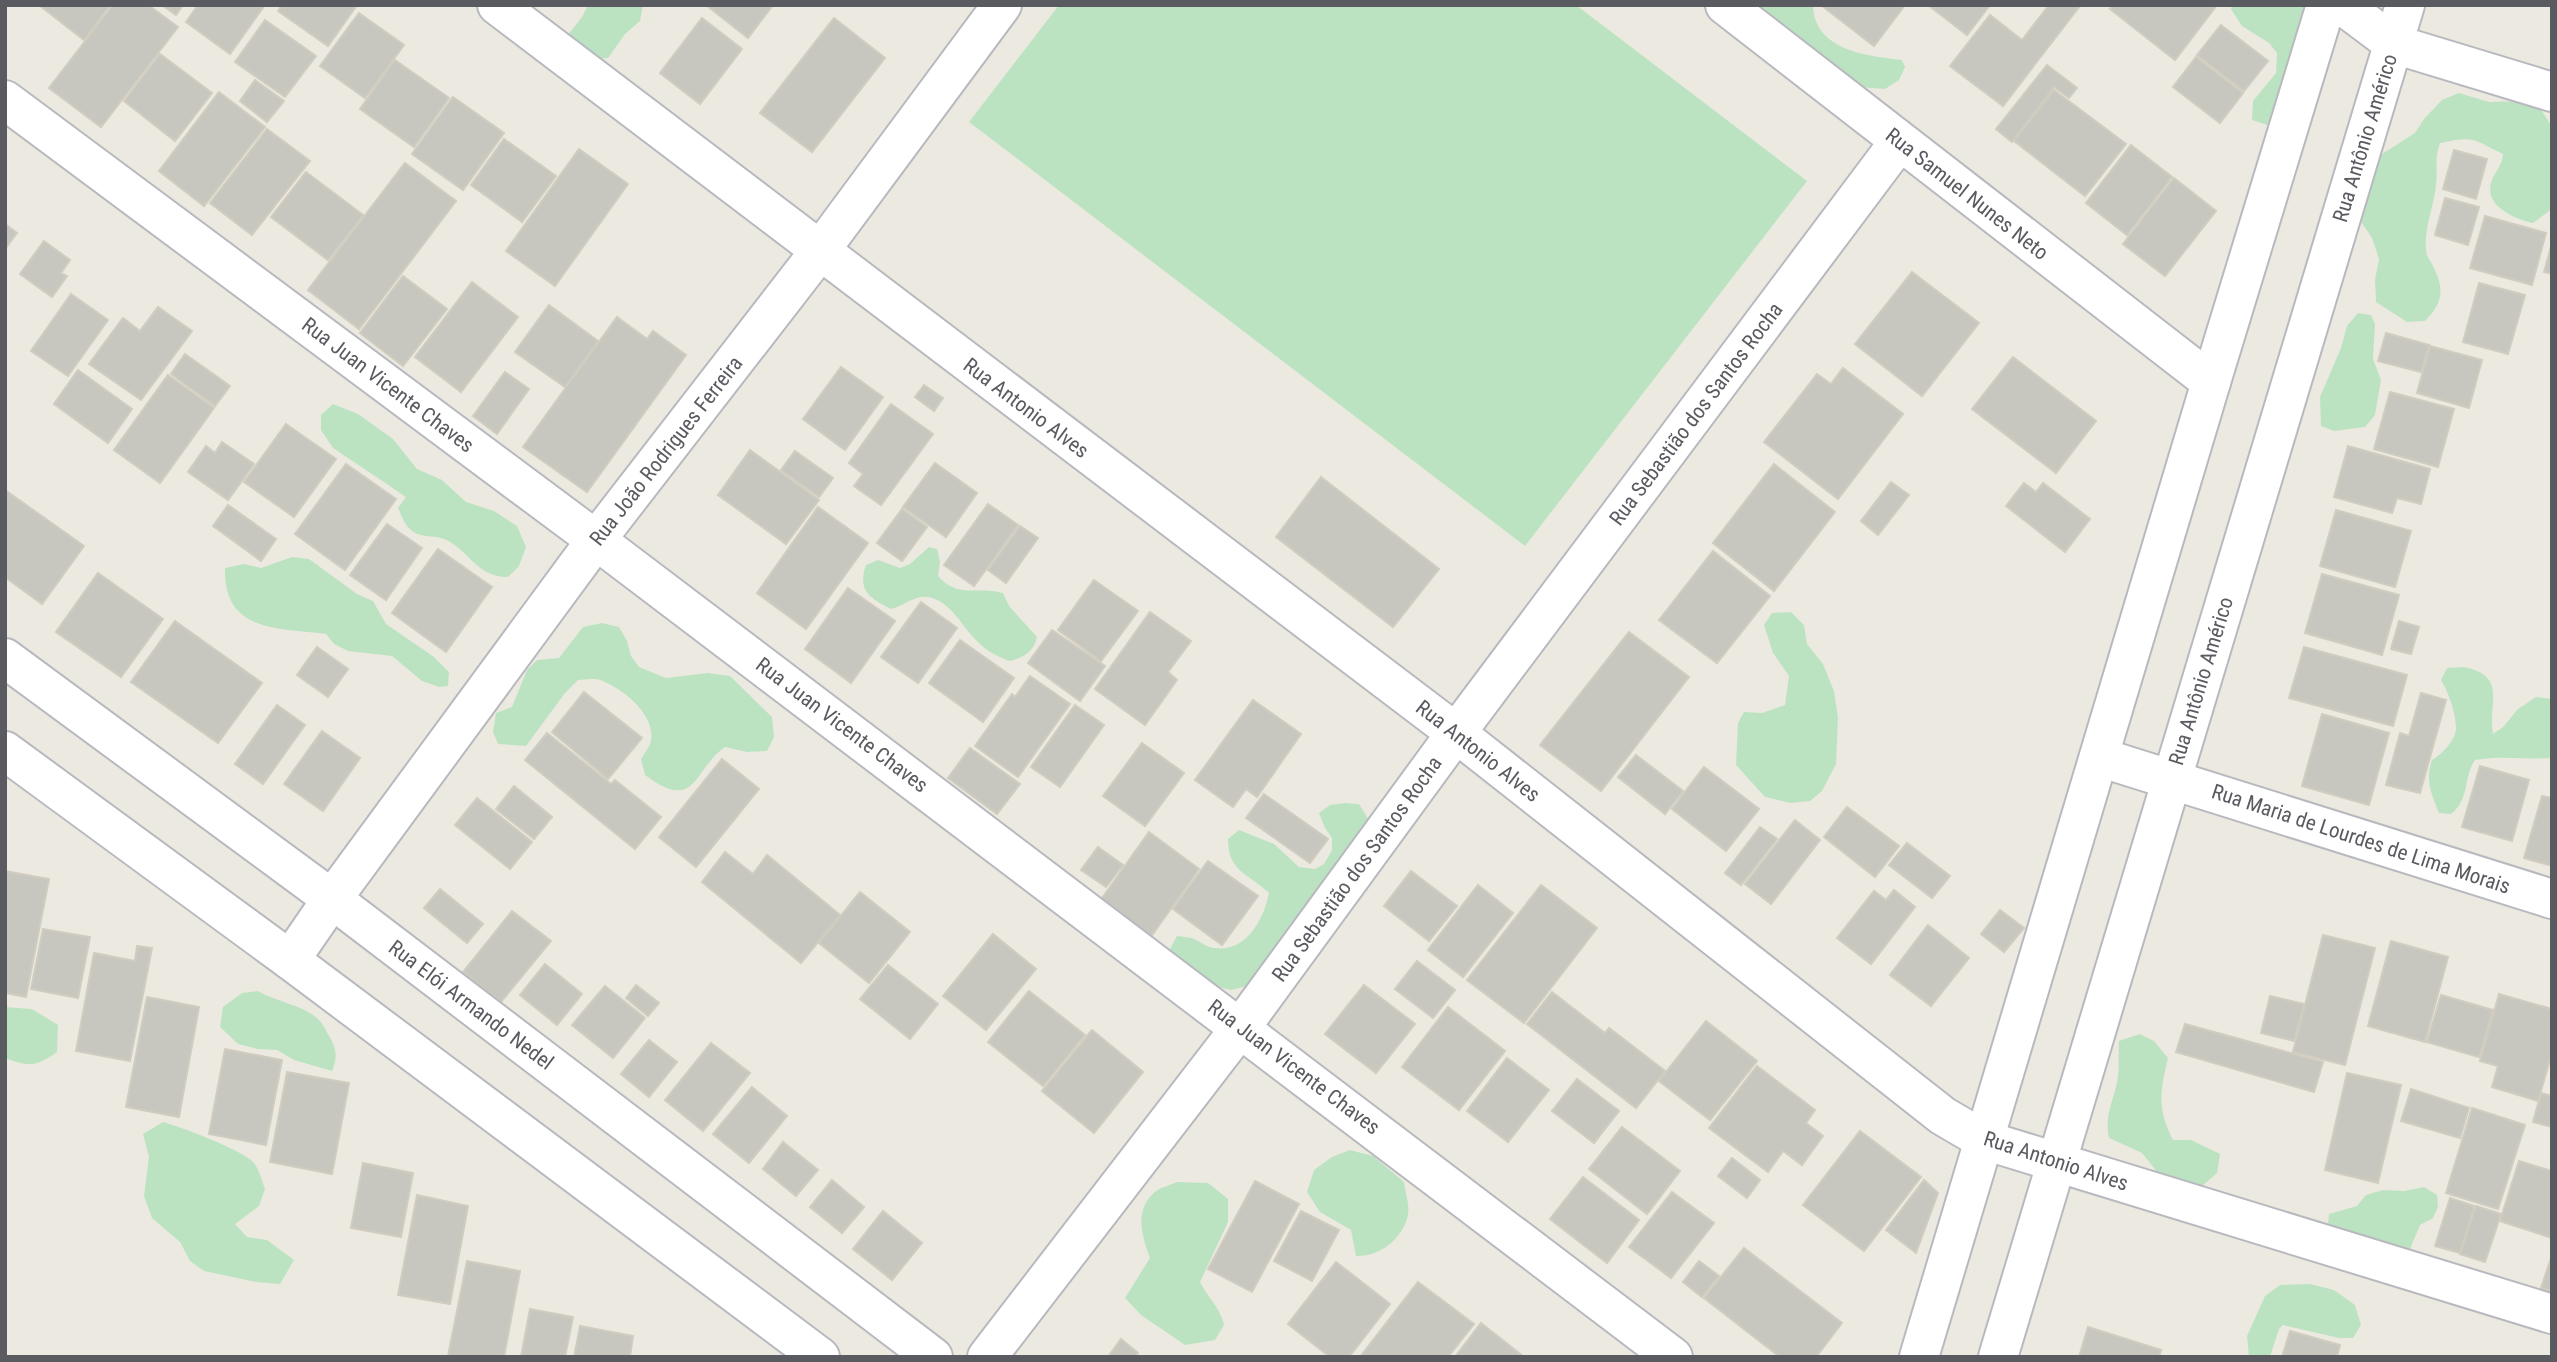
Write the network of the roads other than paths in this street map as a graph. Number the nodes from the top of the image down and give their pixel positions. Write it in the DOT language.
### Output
graph roads {
  1 [pos="1002,5"];
  2 [pos="1724,5"];
  3 [pos="2326,5"];
  4 [pos="2342,5"];
  5 [pos="2405,5"];
  6 [pos="503,7"];
  7 [pos="2394,44"];
  8 [pos="2552,92"];
  9 [pos="5,100"];
  10 [pos="1899,142"];
  11 [pos="819,252"];
  12 [pos="2211,382"];
  13 [pos="596,540"];
  14 [pos="5,658"];
  15 [pos="1456,733"];
  16 [pos="5,751"];
  17 [pos="2099,757"];
  18 [pos="2171,779"];
  19 [pos="2552,899"];
  20 [pos="332,900"];
  21 [pos="290,960"];
  22 [pos="1241,1027"];
  23 [pos="1984,1140"];
  24 [pos="2056,1163"];
  25 [pos="2552,1314"];
  26 [pos="820,1357"];
  27 [pos="933,1357"];
  28 [pos="987,1357"];
  29 [pos="1673,1357"];
  30 [pos="1919,1357"];
  31 [pos="1998,1357"];
  1 -- 11 [label="street, Rua João Rodrigues Ferreira"];
  2 -- 10 [label="street, Rua Samuel Nunes Neto"];
  3 -- 12 [label="street"];
  4 -- 7 [label="street"];
  5 -- 7 [label="street, Rua Antônio Américo"];
  6 -- 11 [label="street, Rua Antonio Alves"];
  7 -- 8 [label="street"];
  7 -- 18 [label="street, Rua Antônio Américo"];
  9 -- 13 [label="street, Rua Juan Vicente Chaves"];
  10 -- 12 [label="street, Rua Samuel Nunes Neto"];
  10 -- 15 [label="street, Rua Sebastião dos Santos Rocha"];
  11 -- 13 [label="street, Rua João Rodrigues Ferreira"];
  11 -- 15 [label="street, Rua Antonio Alves"];
  12 -- 17 [label="street"];
  13 -- 20 [label="street, Rua João Rodrigues Ferreira"];
  13 -- 22 [label="street, Rua Juan Vicente Chaves"];
  14 -- 20 [label="street, Rua Elói Armando Nedel"];
  15 -- 22 [label="street, Rua Sebastião dos Santos Rocha"];
  15 -- 23 [label="street, Rua Antonio Alves"];
  16 -- 21 [label="street"];
  17 -- 18 [label="street, Rua Maria de Lourdes de Lima Morais"];
  17 -- 23 [label="street"];
  18 -- 19 [label="street, Rua Maria de Lourdes de Lima Morais"];
  18 -- 24 [label="street, Rua Antônio Américo"];
  20 -- 21 [label="street, Rua João Rodrigues Ferreira"];
  20 -- 27 [label="street, Rua Elói Armando Nedel"];
  21 -- 26 [label="street"];
  22 -- 28 [label="street, Rua Sebastião dos Santos Rocha"];
  22 -- 29 [label="street, Rua Juan Vicente Chaves"];
  23 -- 24 [label="street, Rua Antonio Alves"];
  23 -- 30 [label="street"];
  24 -- 25 [label="street, Rua Antonio Alves"];
  24 -- 31 [label="street, Rua Antônio Américo"];
}
